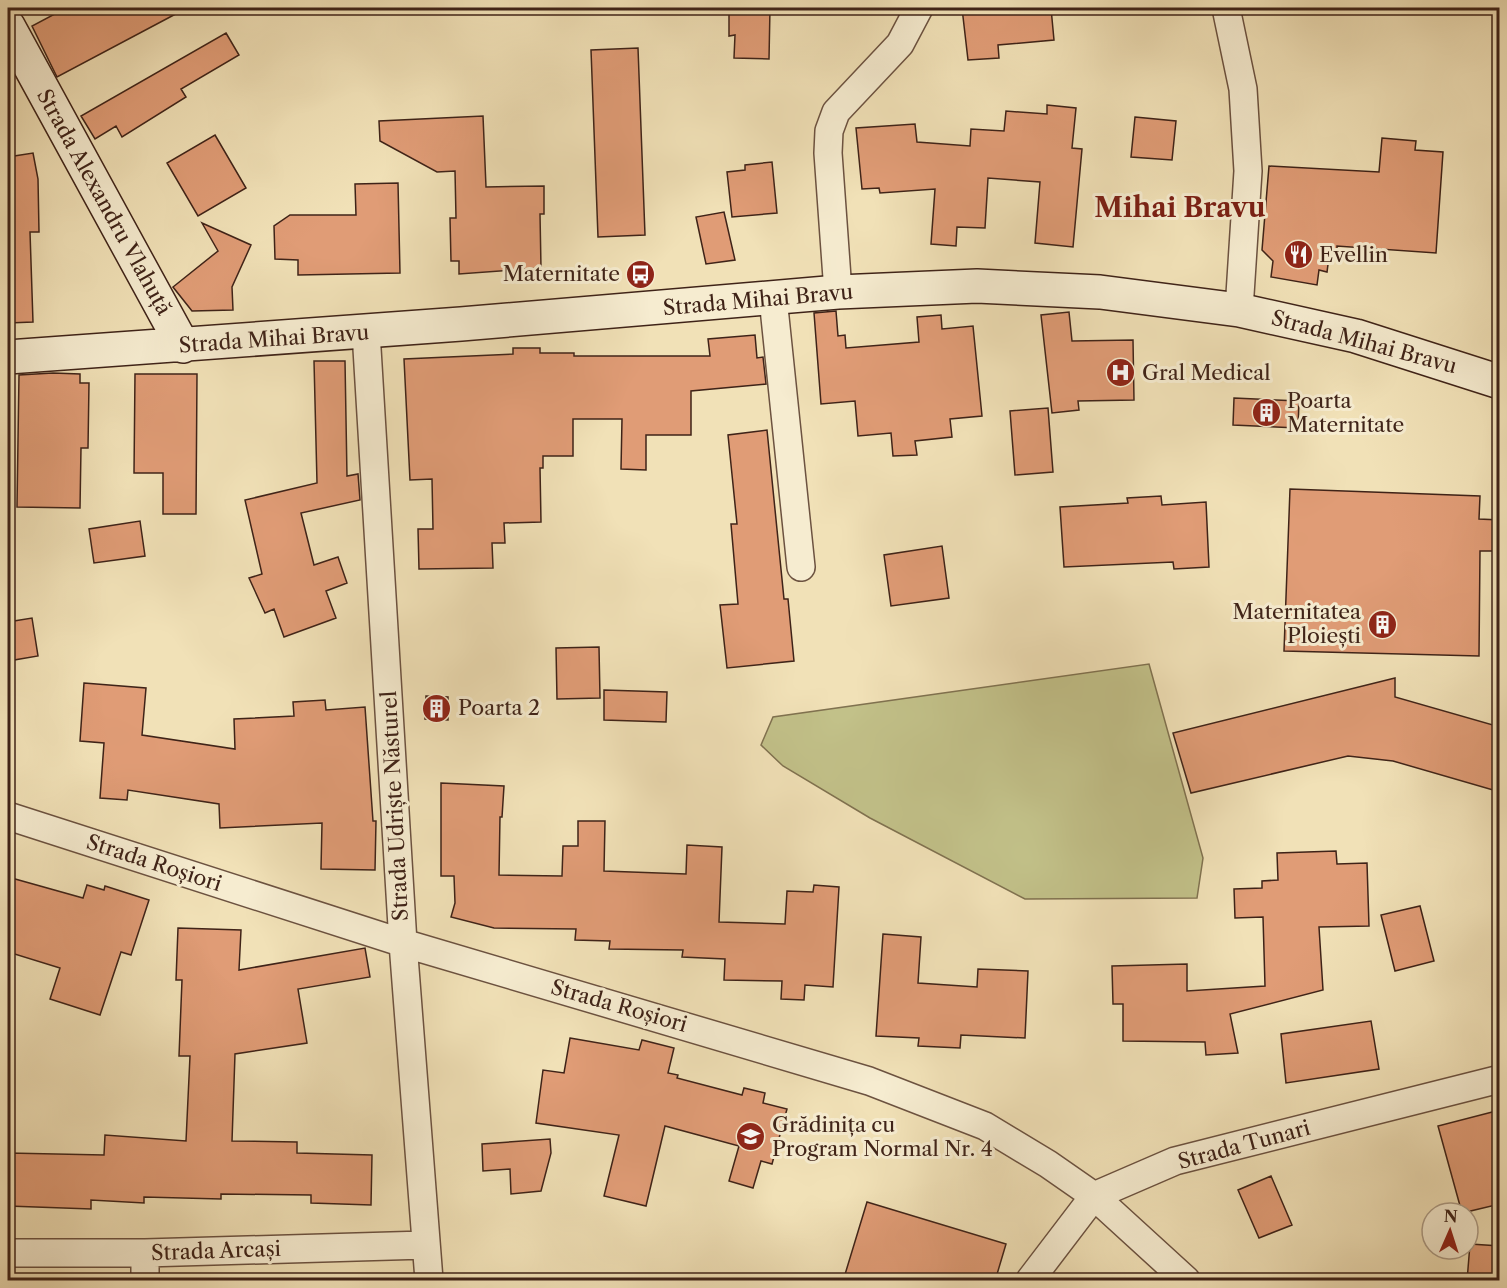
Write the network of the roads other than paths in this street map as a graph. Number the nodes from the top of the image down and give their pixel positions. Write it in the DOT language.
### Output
graph roads {
  1 [pos="919,8"];
  2 [pos="1226,8"];
  3 [pos="8,26"];
  4 [pos="838,292"];
  5 [pos="773,298"];
  6 [pos="1239,310"];
  7 [pos="366,332"];
  8 [pos="183,346"];
  9 [pos="8,357"];
  10 [pos="1500,382"];
  11 [pos="801,567"];
  12 [pos="8,816"];
  13 [pos="403,943"];
  14 [pos="1500,1079"];
  15 [pos="1094,1197"];
  16 [pos="425,1245"];
  17 [pos="8,1253"];
  18 [pos="145,1253"];
  19 [pos="145,1281"];
  20 [pos="429,1281"];
  21 [pos="1030,1281"];
  22 [pos="1186,1281"];
  1 -- 4 [label="street"];
  2 -- 6 [label="street"];
  3 -- 8 [label="main road, Strada Alexandru Vlahuță"];
  4 -- 5 [label="main road, Strada Mihai Bravu"];
  4 -- 6 [label="main road, Strada Mihai Bravu"];
  5 -- 7 [label="main road, Strada Mihai Bravu"];
  5 -- 11 [label="street"];
  6 -- 10 [label="main road, Strada Mihai Bravu"];
  7 -- 8 [label="main road, Strada Mihai Bravu"];
  7 -- 13 [label="street, Strada Udriște Năsturel"];
  8 -- 9 [label="main road, Strada Mihai Bravu"];
  12 -- 13 [label="street, Strada Roșiori"];
  13 -- 15 [label="street, Strada Roșiori"];
  13 -- 16 [label="street, Strada Udriște Năsturel"];
  14 -- 15 [label="street, Strada Tunari"];
  15 -- 21 [label="street, Strada Tunari"];
  15 -- 22 [label="street, Strada Roșiori"];
  16 -- 18 [label="street, Strada Arcași"];
  16 -- 20 [label="street, Strada Udriște Năsturel"];
  17 -- 18 [label="street, Strada Arcași"];
  18 -- 19 [label="street"];
}
